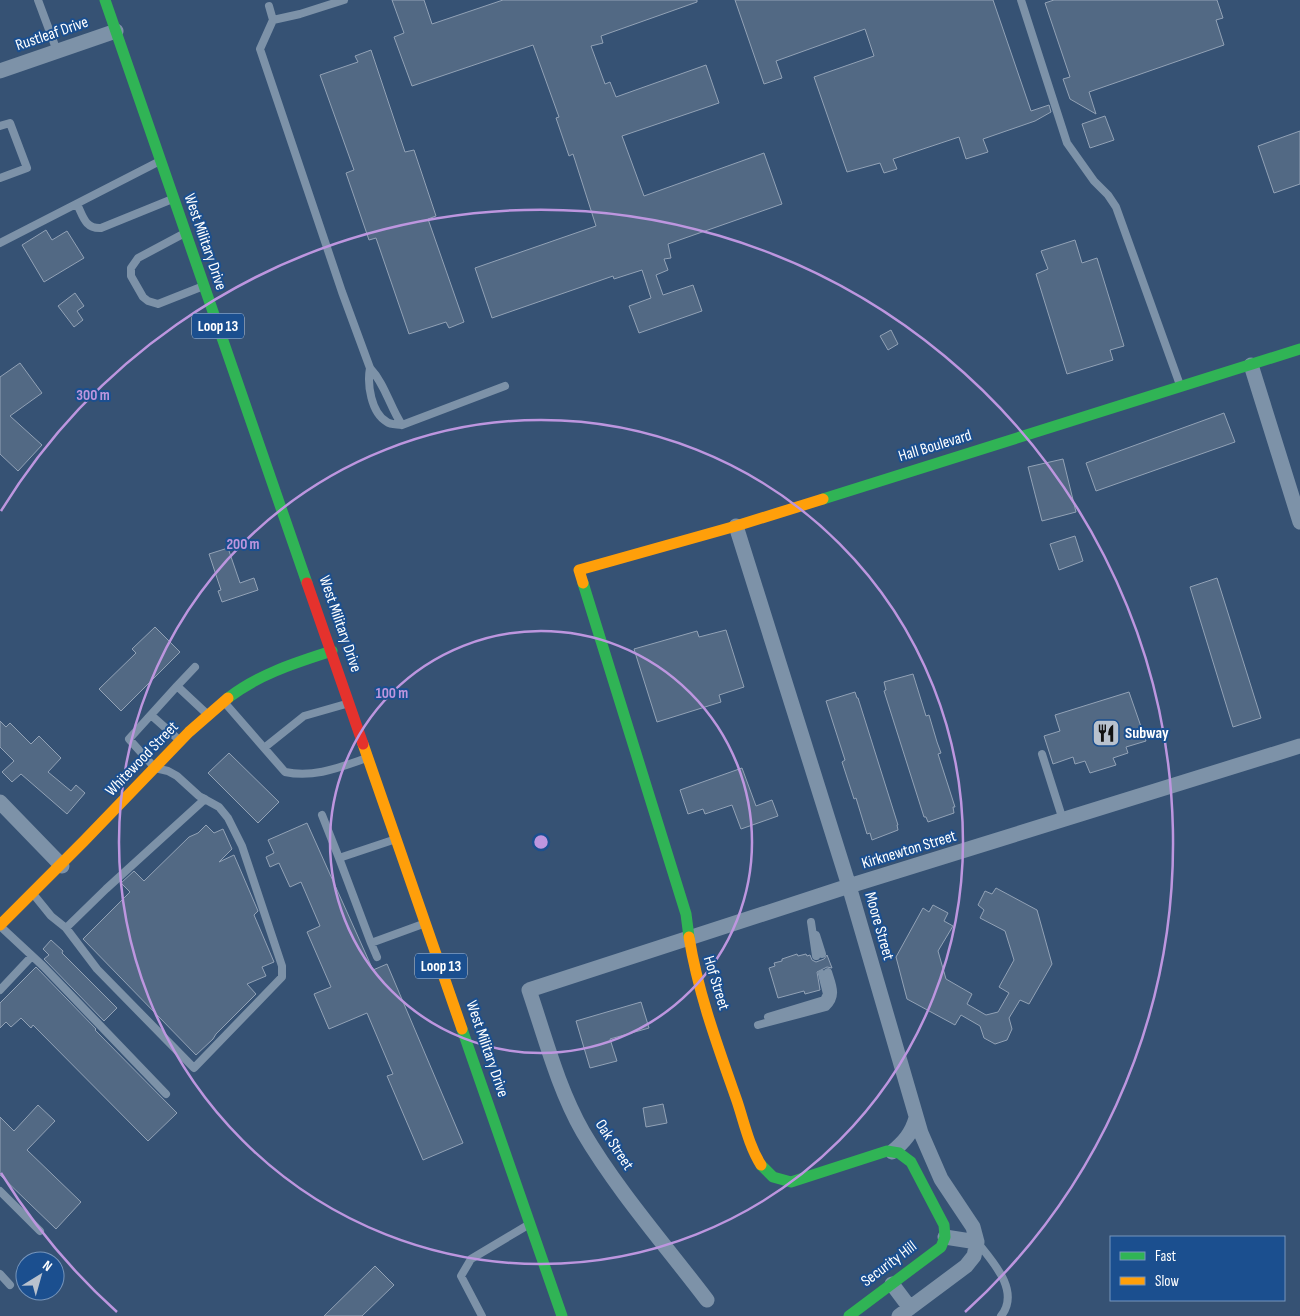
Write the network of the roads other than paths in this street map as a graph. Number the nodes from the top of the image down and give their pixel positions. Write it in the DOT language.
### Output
graph roads {
  1 [pos="38,0"];
  2 [pos="104,0"];
  3 [pos="344,0"];
  4 [pos="1021,0"];
  5 [pos="269,6"];
  6 [pos="273,20"];
  7 [pos="116,31"];
  8 [pos="56,51"];
  9 [pos="0,71"];
  10 [pos="0,126"];
  11 [pos="160,161"];
  12 [pos="0,178"];
  13 [pos="173,199"];
  14 [pos="77,204"];
  15 [pos="185,233"];
  16 [pos="0,243"];
  17 [pos="204,286"];
  18 [pos="1300,349"];
  19 [pos="1250,365"];
  20 [pos="370,368"];
  21 [pos="505,386"];
  22 [pos="1181,386"];
  23 [pos="402,425"];
  24 [pos="1300,522"];
  25 [pos="736,526"];
  26 [pos="579,570"];
  27 [pos="332,651"];
  28 [pos="196,667"];
  29 [pos="177,686"];
  30 [pos="224,701"];
  31 [pos="350,703"];
  32 [pos="151,715"];
  33 [pos="208,715"];
  34 [pos="181,741"];
  35 [pos="1300,746"];
  36 [pos="264,748"];
  37 [pos="1042,754"];
  38 [pos="369,758"];
  39 [pos="155,768"];
  40 [pos="205,799"];
  41 [pos="0,802"];
  42 [pos="322,815"];
  43 [pos="1063,820"];
  44 [pos="397,838"];
  45 [pos="339,858"];
  46 [pos="62,866"];
  47 [pos="849,886"];
  48 [pos="32,894"];
  49 [pos="811,922"];
  50 [pos="426,923"];
  51 [pos="0,925"];
  52 [pos="66,928"];
  53 [pos="688,939"];
  54 [pos="372,943"];
  55 [pos="819,955"];
  56 [pos="32,956"];
  57 [pos="377,957"];
  58 [pos="825,973"];
  59 [pos="0,990"];
  60 [pos="529,990"];
  61 [pos="758,1023"];
  62 [pos="166,1094"];
  63 [pos="916,1118"];
  64 [pos="892,1152"];
  65 [pos="0,1191"];
  66 [pos="530,1224"];
  67 [pos="40,1232"];
  68 [pos="945,1237"];
  69 [pos="977,1242"];
  70 [pos="0,1274"];
  71 [pos="892,1284"];
  72 [pos="10,1285"];
  73 [pos="707,1300"];
  74 [pos="905,1312"];
  75 [pos="560,1314"];
  76 [pos="482,1316"];
  77 [pos="849,1316"];
  78 [pos="1001,1316"];
  1 -- 8 [label="lane"];
  2 -- 7 [label="street, West Military Drive / Loop 13"];
  3 -- 6 [label="lane"];
  4 -- 22 [label="lane"];
  5 -- 6 [label="lane"];
  6 -- 20 [label="lane"];
  7 -- 8 [label="street, Rustleaf Drive"];
  7 -- 11 [label="street, West Military Drive / Loop 13"];
  8 -- 9 [label="street, Rustleaf Drive"];
  10 -- 12 [label="lane"];
  11 -- 13 [label="street, West Military Drive / Loop 13"];
  11 -- 14 [label="lane"];
  13 -- 14 [label="lane"];
  13 -- 15 [label="street, West Military Drive / Loop 13"];
  14 -- 16 [label="lane"];
  15 -- 17 [label="street, West Military Drive / Loop 13"];
  15 -- 17 [label="lane"];
  17 -- 27 [label="street, West Military Drive / Loop 13"];
  18 -- 19 [label="street, Hall Boulevard"];
  19 -- 22 [label="street, Hall Boulevard"];
  19 -- 24 [label="street"];
  20 -- 23 [label="lane"];
  20 -- 23 [label="lane"];
  21 -- 23 [label="lane"];
  22 -- 25 [label="street, Hall Boulevard"];
  25 -- 26 [label="street, Hall Boulevard"];
  25 -- 47 [label="street, Moore Street"];
  26 -- 53 [label="street, Hof Street"];
  27 -- 30 [label="street, Whitewood Street"];
  27 -- 31 [label="street, West Military Drive / Loop 13"];
  28 -- 29 [label="lane"];
  29 -- 32 [label="lane"];
  29 -- 33 [label="lane"];
  30 -- 33 [label="street, Whitewood Street"];
  30 -- 36 [label="lane"];
  31 -- 36 [label="lane"];
  31 -- 38 [label="street, West Military Drive / Loop 13"];
  32 -- 34 [label="lane"];
  32 -- 39 [label="lane"];
  33 -- 34 [label="street, Whitewood Street"];
  34 -- 39 [label="street, Whitewood Street"];
  35 -- 43 [label="street, Kirknewton Street"];
  36 -- 38 [label="lane"];
  37 -- 43 [label="lane"];
  38 -- 44 [label="street, West Military Drive / Loop 13"];
  39 -- 40 [label="lane"];
  39 -- 46 [label="street, Whitewood Street"];
  40 -- 52 [label="lane"];
  40 -- 52 [label="lane"];
  41 -- 46 [label="street"];
  42 -- 45 [label="lane"];
  43 -- 47 [label="street, Kirknewton Street"];
  44 -- 45 [label="lane"];
  44 -- 50 [label="street, West Military Drive / Loop 13"];
  45 -- 54 [label="lane"];
  46 -- 48 [label="street, Whitewood Street"];
  47 -- 53 [label="street, Kirknewton Street"];
  47 -- 63 [label="street, Moore Street"];
  48 -- 51 [label="street, Whitewood Street"];
  48 -- 52 [label="lane"];
  49 -- 55 [label="lane"];
  50 -- 54 [label="lane"];
  50 -- 66 [label="street, West Military Drive / Loop 13"];
  51 -- 56 [label="lane"];
  53 -- 60 [label="street, Kirknewton Street"];
  53 -- 64 [label="street, Hof Street"];
  54 -- 57 [label="lane"];
  56 -- 59 [label="lane"];
  56 -- 62 [label="lane"];
  58 -- 61 [label="lane"];
  60 -- 73 [label="street, Oak Street"];
  63 -- 64 [label="street"];
  63 -- 69 [label="street, Moore Street"];
  64 -- 68 [label="street"];
  65 -- 67 [label="lane"];
  66 -- 75 [label="street, West Military Drive / Loop 13"];
  66 -- 76 [label="lane"];
  68 -- 69 [label="street"];
  68 -- 71 [label="street, Security Hill"];
  69 -- 74 [label="street"];
  69 -- 78 [label="lane"];
  70 -- 72 [label="lane"];
  71 -- 74 [label="street"];
  71 -- 77 [label="street, Security Hill"];
}
